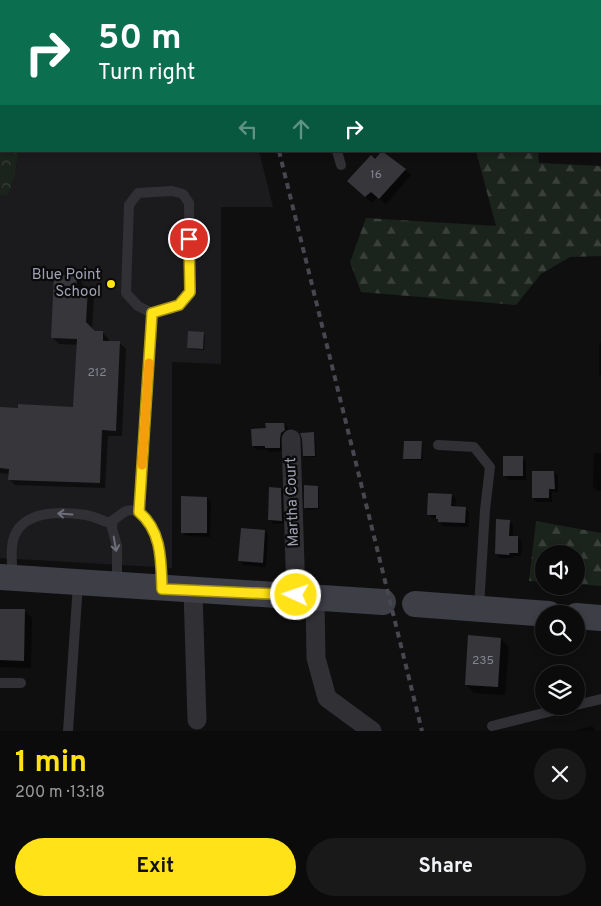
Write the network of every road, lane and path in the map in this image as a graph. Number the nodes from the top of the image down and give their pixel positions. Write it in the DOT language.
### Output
graph roads {
  1 [pos="337,152"];
  2 [pos="341,165"];
  3 [pos="152,313"];
  4 [pos="291,439"];
  5 [pos="438,445"];
  6 [pos="139,512"];
  7 [pos="112,524"];
  8 [pos="6,578"];
  9 [pos="78,583"];
  10 [pos="117,585"];
  11 [pos="162,589"];
  12 [pos="193,591"];
  13 [pos="305,596"];
  14 [pos="383,602"];
  15 [pos="414,604"];
  16 [pos="478,608"];
  17 [pos="535,613"];
  18 [pos="585,617"];
  19 [pos="601,618"];
  20 [pos="0,683"];
  21 [pos="21,683"];
  22 [pos="601,699"];
  23 [pos="585,703"];
  24 [pos="536,715"];
  25 [pos="492,726"];
  26 [pos="200,727"];
  27 [pos="68,731"];
  28 [pos="372,731"];
  1 -- 2 [label="lane"];
  3 -- 3 [label="lane"];
  3 -- 6 [label="lane"];
  4 -- 13 [label="street, Martha Court"];
  5 -- 16 [label="lane"];
  6 -- 7 [label="lane"];
  6 -- 11 [label="lane"];
  7 -- 8 [label="lane, one-way"];
  7 -- 10 [label="lane, one-way"];
  8 -- 9 [label="street"];
  9 -- 10 [label="street"];
  9 -- 27 [label="lane"];
  10 -- 11 [label="street"];
  11 -- 12 [label="street"];
  12 -- 13 [label="street"];
  12 -- 26 [label="street"];
  13 -- 14 [label="street"];
  13 -- 28 [label="street, Martha Court"];
  15 -- 16 [label="street"];
  16 -- 17 [label="street"];
  18 -- 19 [label="street"];
  20 -- 21 [label="lane"];
  22 -- 23 [label="lane"];
  24 -- 25 [label="lane"];
}
